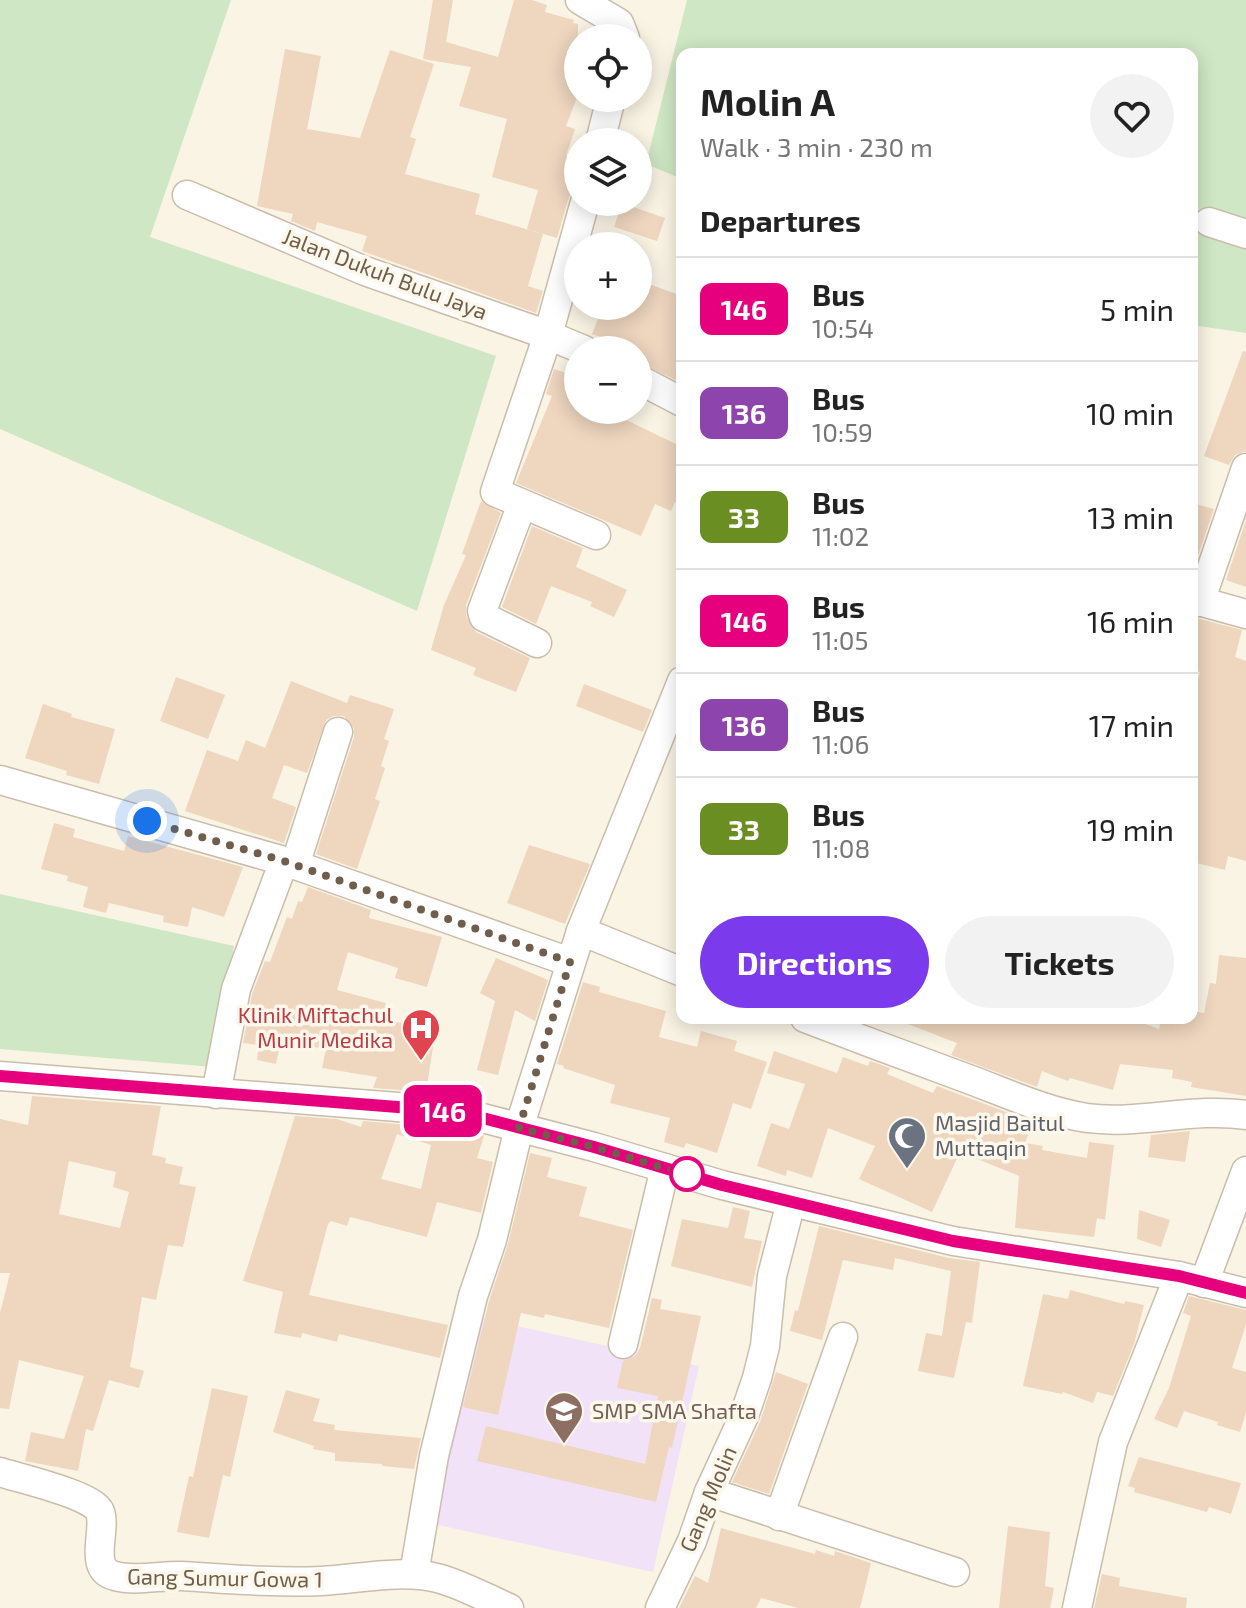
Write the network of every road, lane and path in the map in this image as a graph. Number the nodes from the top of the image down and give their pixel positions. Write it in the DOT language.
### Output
graph roads {
  1 [pos="580,0"];
  2 [pos="619,24"];
  3 [pos="187,195"];
  4 [pos="581,216"];
  5 [pos="1209,222"];
  6 [pos="1246,234"];
  7 [pos="548,335"];
  8 [pos="564,342"];
  9 [pos="652,386"];
  10 [pos="676,399"];
  11 [pos="1246,468"];
  12 [pos="522,504"];
  13 [pos="596,535"];
  14 [pos="1198,595"];
  15 [pos="1198,601"];
  16 [pos="1246,614"];
  17 [pos="537,643"];
  18 [pos="676,696"];
  19 [pos="338,732"];
  20 [pos="0,780"];
  21 [pos="290,863"];
  22 [pos="581,931"];
  23 [pos="570,962"];
  24 [pos="676,970"];
  25 [pos="821,1024"];
  26 [pos="0,1076"];
  27 [pos="216,1094"];
  28 [pos="1246,1115"];
  29 [pos="519,1128"];
  30 [pos="665,1168"];
  31 [pos="1246,1171"];
  32 [pos="791,1202"];
  33 [pos="1191,1279"];
  34 [pos="1246,1293"];
  35 [pos="843,1337"];
  36 [pos="623,1344"];
  37 [pos="0,1472"];
  38 [pos="709,1492"];
  39 [pos="779,1516"];
  40 [pos="955,1572"];
  41 [pos="414,1574"];
  42 [pos="509,1608"];
  43 [pos="660,1608"];
  44 [pos="1077,1608"];
  1 -- 2 [label="street"];
  3 -- 7 [label="street, Jalan Dukuh Bulu Jaya"];
  4 -- 7 [label="street"];
  5 -- 6 [label="street"];
  7 -- 8 [label="street, Jalan Dukuh Bulu Jaya"];
  7 -- 12 [label="street"];
  9 -- 10 [label="street"];
  11 -- 14 [label="street"];
  12 -- 13 [label="street"];
  12 -- 17 [label="street"];
  15 -- 16 [label="street"];
  18 -- 22 [label="street"];
  19 -- 21 [label="street"];
  20 -- 21 [label="street"];
  21 -- 23 [label="street"];
  21 -- 27 [label="street"];
  22 -- 23 [label="street"];
  22 -- 24 [label="street"];
  23 -- 29 [label="street"];
  25 -- 28 [label="street"];
  26 -- 27 [label="street"];
  27 -- 29 [label="street"];
  29 -- 30 [label="street"];
  29 -- 41 [label="street"];
  30 -- 32 [label="street"];
  30 -- 36 [label="street"];
  31 -- 33 [label="street"];
  32 -- 33 [label="street"];
  32 -- 38 [label="street, Gang Molin"];
  33 -- 34 [label="street"];
  33 -- 44 [label="street"];
  35 -- 39 [label="street"];
  37 -- 41 [label="street, Gang Sumur Gowa 1"];
  38 -- 39 [label="street"];
  38 -- 43 [label="street, Gang Molin"];
  39 -- 40 [label="street"];
  41 -- 42 [label="street, Gang Sumur Gowa 1"];
}
